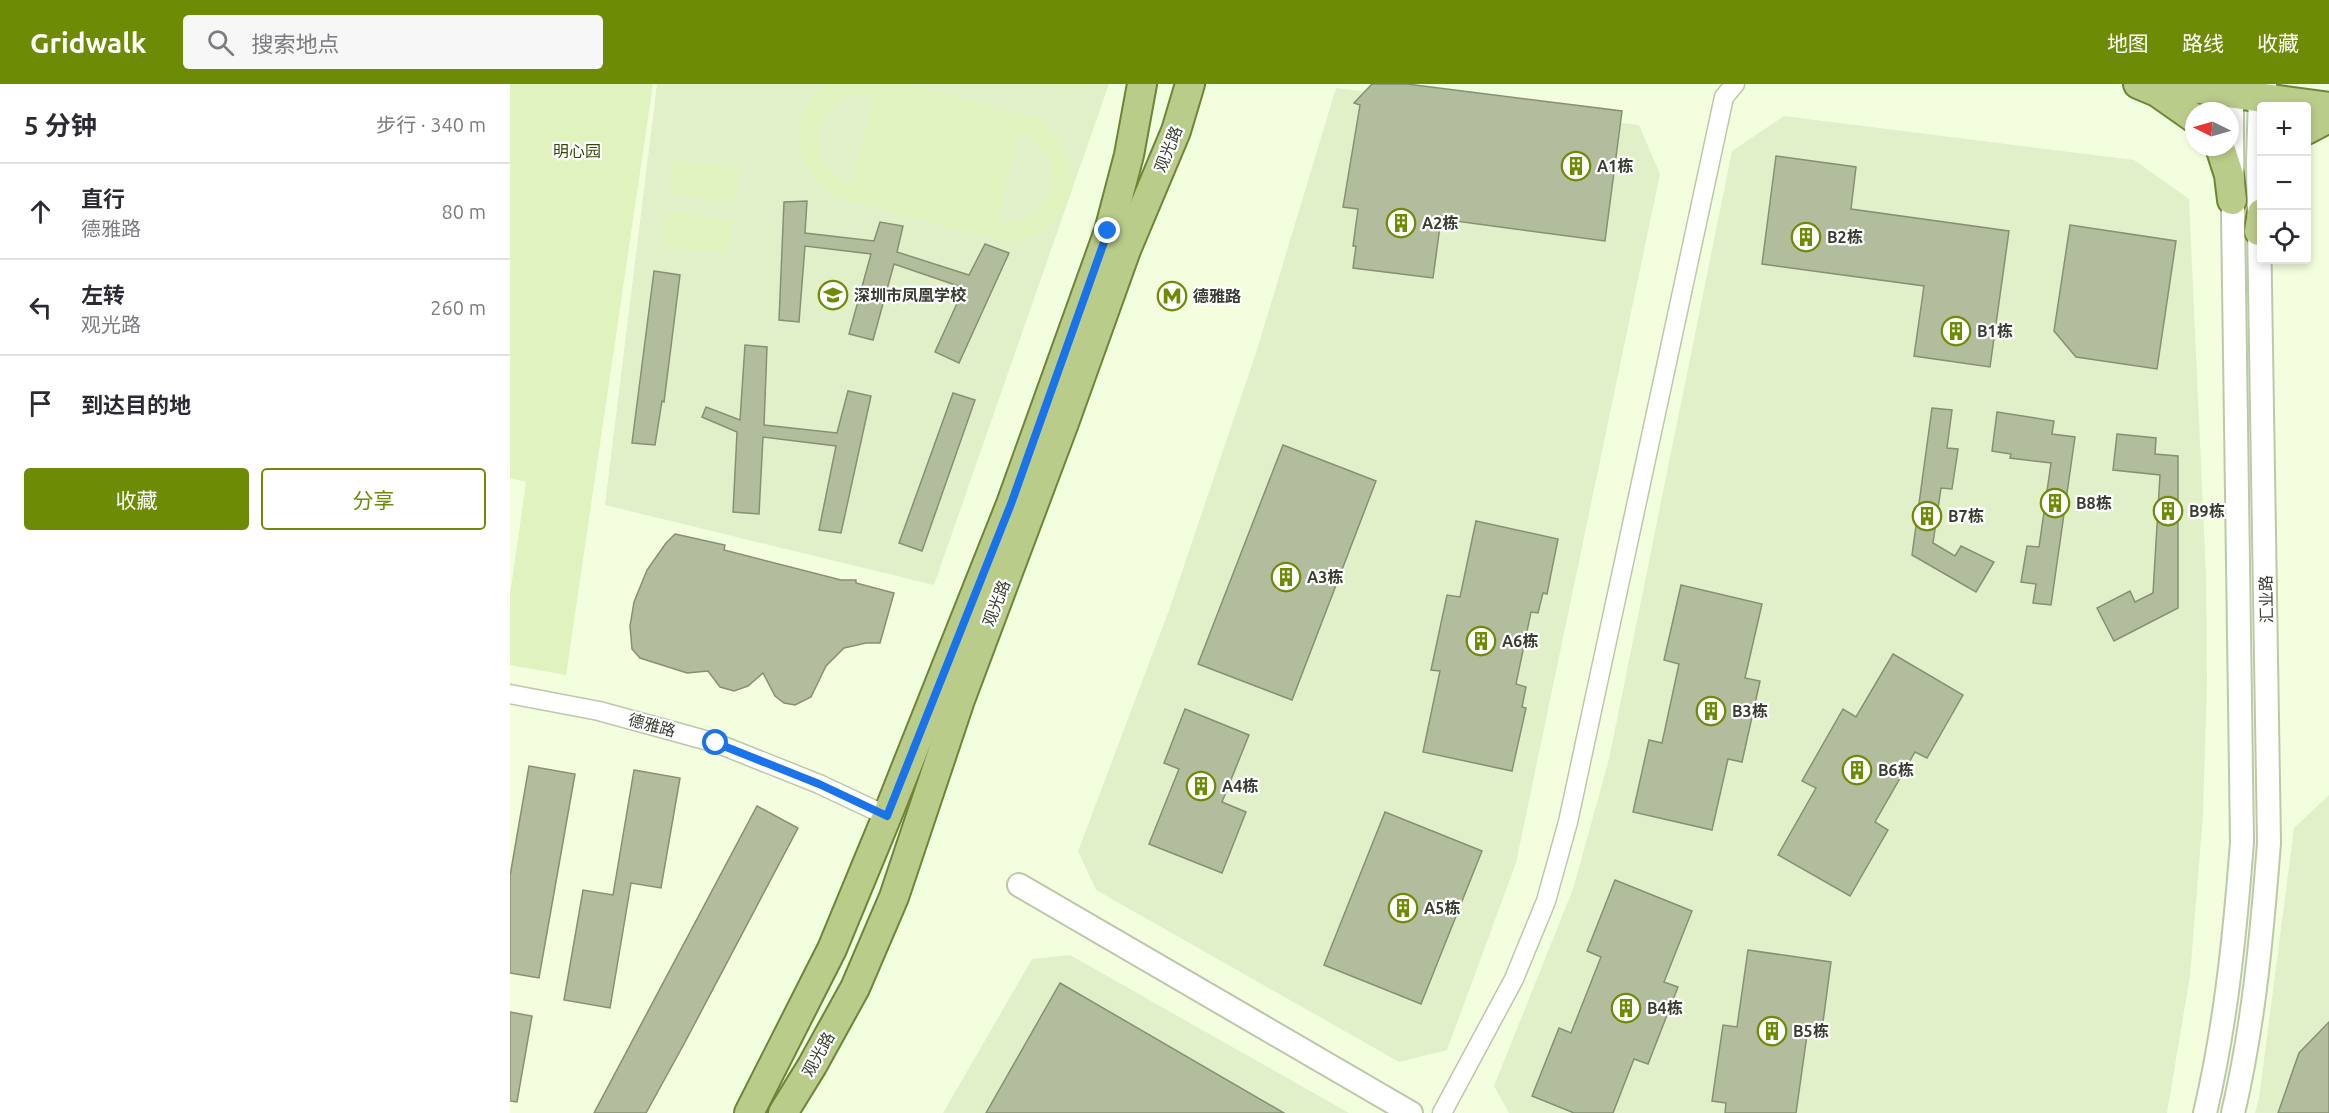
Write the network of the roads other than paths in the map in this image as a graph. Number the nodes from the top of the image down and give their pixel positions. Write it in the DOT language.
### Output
graph roads {
  1 [pos="1142,84"];
  2 [pos="1160,84"];
  3 [pos="1190,84"];
  4 [pos="2138,84"];
  5 [pos="2163,84"];
  6 [pos="1726,88"];
  7 [pos="2248,89"];
  8 [pos="2329,106"];
  9 [pos="2185,112"];
  10 [pos="2329,118"];
  11 [pos="2311,128"];
  12 [pos="2224,156"];
  13 [pos="2232,200"];
  14 [pos="2260,210"];
  15 [pos="1138,223"];
  16 [pos="2261,264"];
  17 [pos="510,694"];
  18 [pos="887,816"];
  19 [pos="1019,885"];
  20 [pos="749,1113"];
  21 [pos="783,1113"];
  22 [pos="1411,1113"];
  23 [pos="1442,1113"];
  24 [pos="2205,1113"];
  25 [pos="2233,1113"];
  1 -- 18 [label="main road, 观光路"];
  2 -- 15 [label="main road"];
  3 -- 15 [label="main road, 观光路"];
  4 -- 9 [label="main road"];
  5 -- 7 [label="main road"];
  6 -- 23 [label="street"];
  7 -- 8 [label="main road"];
  7 -- 13 [label="street, 汇业路"];
  7 -- 14 [label="street, 汇业路"];
  10 -- 11 [label="main road"];
  12 -- 13 [label="main road"];
  13 -- 24 [label="street, 汇业路"];
  15 -- 21 [label="main road, 观光路"];
  16 -- 25 [label="street, 汇业路"];
  17 -- 18 [label="street, 德雅路"];
  18 -- 20 [label="main road, 观光路"];
  19 -- 22 [label="street"];
}
